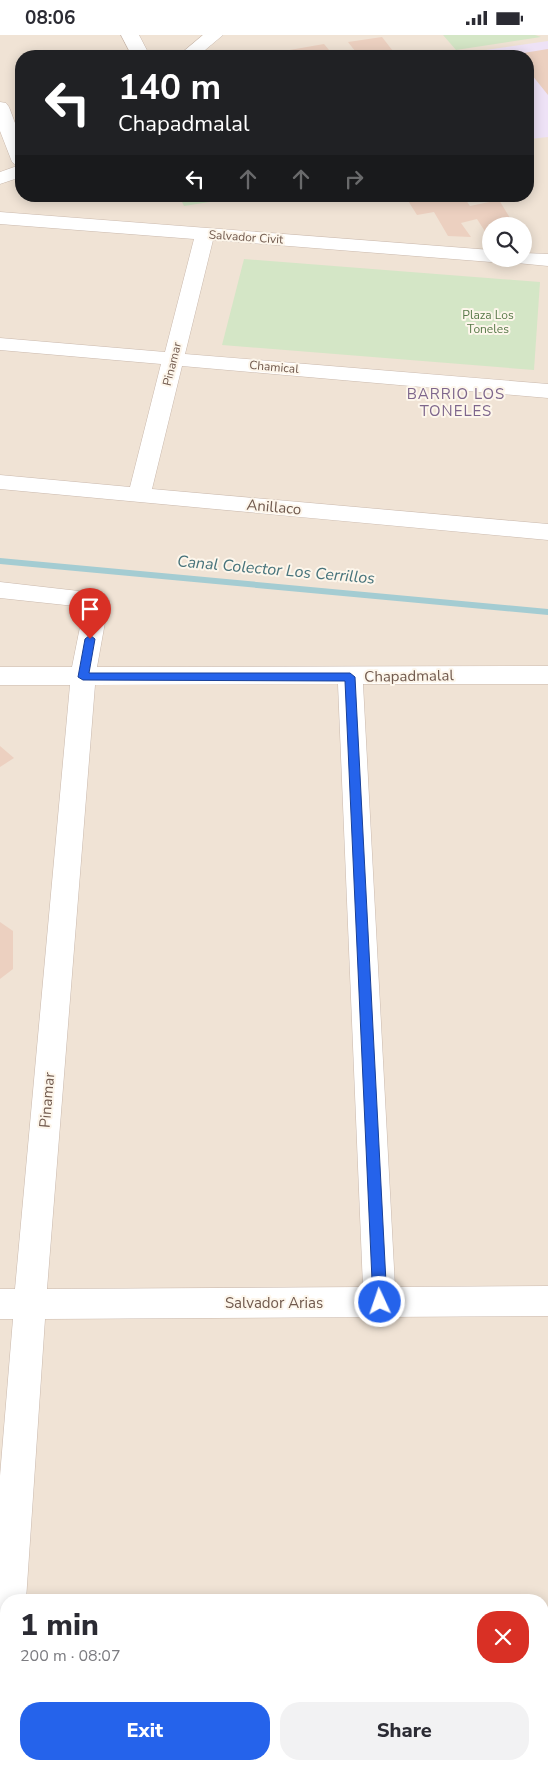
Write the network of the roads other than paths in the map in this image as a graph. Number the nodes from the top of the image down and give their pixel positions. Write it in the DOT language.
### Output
graph roads {
  1 [pos="130,35"];
  2 [pos="214,35"];
  3 [pos="138,50"];
  4 [pos="195,50"];
  5 [pos="0,107"];
  6 [pos="15,146"];
  7 [pos="15,173"];
  8 [pos="0,178"];
  9 [pos="0,218"];
  10 [pos="205,234"];
  11 [pos="482,255"];
  12 [pos="532,259"];
  13 [pos="548,260"];
  14 [pos="0,343"];
  15 [pos="173,358"];
  16 [pos="548,391"];
  17 [pos="0,482"];
  18 [pos="139,494"];
  19 [pos="548,532"];
  20 [pos="0,590"];
  21 [pos="548,675"];
  22 [pos="0,677"];
  23 [pos="83,677"];
  24 [pos="350,677"];
  25 [pos="548,1301"];
  26 [pos="380,1302"];
  27 [pos="15,1304"];
  28 [pos="8,1594"];
  1 -- 3 [label="street"];
  2 -- 4 [label="street"];
  5 -- 6 [label="street"];
  7 -- 8 [label="street"];
  9 -- 10 [label="street, Salvador Civit"];
  10 -- 11 [label="street, Salvador Civit"];
  10 -- 15 [label="street, Pinamar"];
  12 -- 13 [label="street"];
  14 -- 15 [label="street, Chamical"];
  15 -- 16 [label="street, Chamical"];
  15 -- 18 [label="street, Pinamar"];
  17 -- 18 [label="street, Anillaco"];
  18 -- 19 [label="street, Anillaco"];
  20 -- 23 [label="street, Pinamar"];
  21 -- 24 [label="street, Chapadmalal"];
  22 -- 23 [label="street, Chapadmalal"];
  23 -- 24 [label="street, Chapadmalal"];
  23 -- 27 [label="street, Pinamar"];
  24 -- 26 [label="street"];
  25 -- 26 [label="street, Salvador Arias"];
  26 -- 27 [label="street, Salvador Arias"];
  27 -- 28 [label="street, Pinamar"];
}
